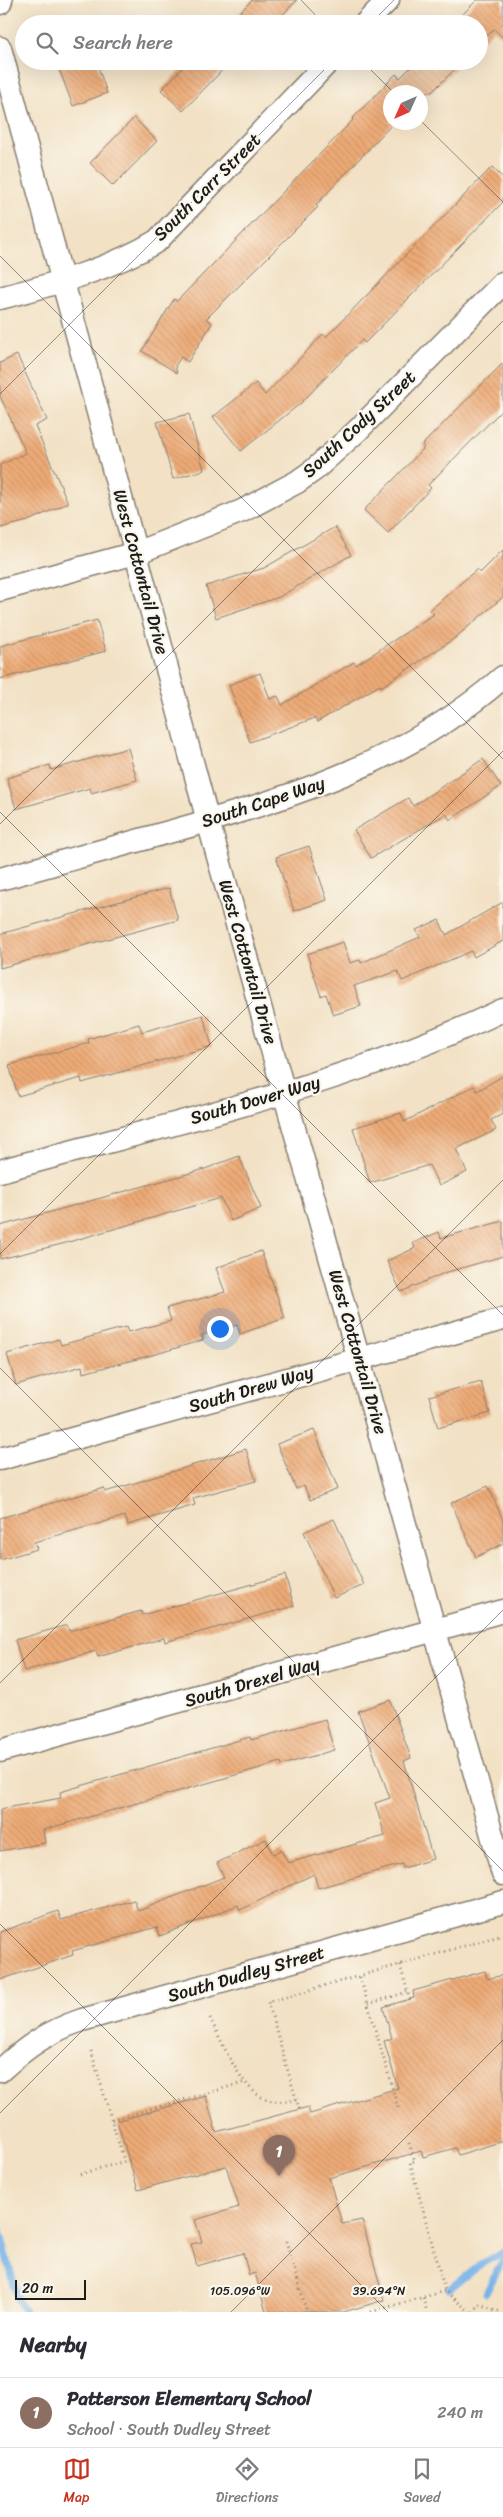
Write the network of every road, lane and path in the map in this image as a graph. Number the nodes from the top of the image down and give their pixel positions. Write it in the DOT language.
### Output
graph roads {
  1 [pos="388,0"];
  2 [pos="374,15"];
  3 [pos="0,48"];
  4 [pos="320,70"];
  5 [pos="63,281"];
  6 [pos="503,283"];
  7 [pos="0,298"];
  8 [pos="136,553"];
  9 [pos="0,590"];
  10 [pos="503,677"];
  11 [pos="208,821"];
  12 [pos="0,879"];
  13 [pos="503,1010"];
  14 [pos="285,1093"];
  15 [pos="0,1170"];
  16 [pos="503,1320"];
  17 [pos="360,1359"];
  18 [pos="0,1459"];
  19 [pos="503,1611"];
  20 [pos="434,1630"];
  21 [pos="0,1752"];
  22 [pos="503,1874"];
  23 [pos="503,1902"];
  24 [pos="503,1935"];
  25 [pos="400,1965"];
  26 [pos="360,1977"];
  27 [pos="407,1992"];
  28 [pos="410,2000"];
  29 [pos="368,2004"];
  30 [pos="210,2018"];
  31 [pos="91,2051"];
  32 [pos="0,2071"];
  33 [pos="246,2082"];
  34 [pos="297,2100"];
  35 [pos="300,2109"];
  36 [pos="399,2111"];
  37 [pos="112,2120"];
  38 [pos="409,2143"];
  39 [pos="129,2160"];
  40 [pos="124,2161"];
  41 [pos="80,2174"];
  42 [pos="286,2241"];
  43 [pos="445,2291"];
  44 [pos="423,2298"];
  45 [pos="307,2312"];
  46 [pos="371,2312"];
  47 [pos="427,2312"];
  48 [pos="472,2312"];
  49 [pos="501,2312"];
  1 -- 2 [label="street"];
  3 -- 5 [label="street, West Cottontail Drive"];
  4 -- 5 [label="street, South Carr Street"];
  5 -- 7 [label="street, South Carr Street"];
  5 -- 8 [label="street, West Cottontail Drive"];
  6 -- 8 [label="street, South Cody Street"];
  8 -- 9 [label="street, South Cody Street"];
  8 -- 11 [label="street, West Cottontail Drive"];
  10 -- 11 [label="street, South Cape Way"];
  11 -- 12 [label="street, South Cape Way"];
  11 -- 14 [label="street, West Cottontail Drive"];
  13 -- 14 [label="street, South Dover Way"];
  14 -- 15 [label="street, South Dover Way"];
  14 -- 17 [label="street, West Cottontail Drive"];
  16 -- 17 [label="street, South Drew Way"];
  17 -- 18 [label="street, South Drew Way"];
  17 -- 20 [label="street, West Cottontail Drive"];
  19 -- 20 [label="street, South Drexel Way"];
  20 -- 21 [label="street, South Drexel Way"];
  20 -- 22 [label="street, West Cottontail Drive"];
  23 -- 32 [label="street, South Dudley Street"];
  24 -- 25 [label="path"];
  25 -- 26 [label="path"];
  25 -- 27 [label="path"];
  26 -- 29 [label="path"];
  26 -- 34 [label="path"];
  27 -- 28 [label="path"];
  27 -- 29 [label="path"];
  29 -- 36 [label="path"];
  30 -- 33 [label="path"];
  31 -- 37 [label="path"];
  33 -- 34 [label="path"];
  33 -- 37 [label="path"];
  34 -- 35 [label="path"];
  37 -- 40 [label="path"];
  38 -- 43 [label="path"];
  39 -- 40 [label="path"];
  40 -- 41 [label="path"];
  42 -- 45 [label="path"];
  43 -- 44 [label="path"];
  43 -- 48 [label="path"];
  44 -- 46 [label="path"];
  44 -- 47 [label="path"];
  48 -- 49 [label="path"];
}
